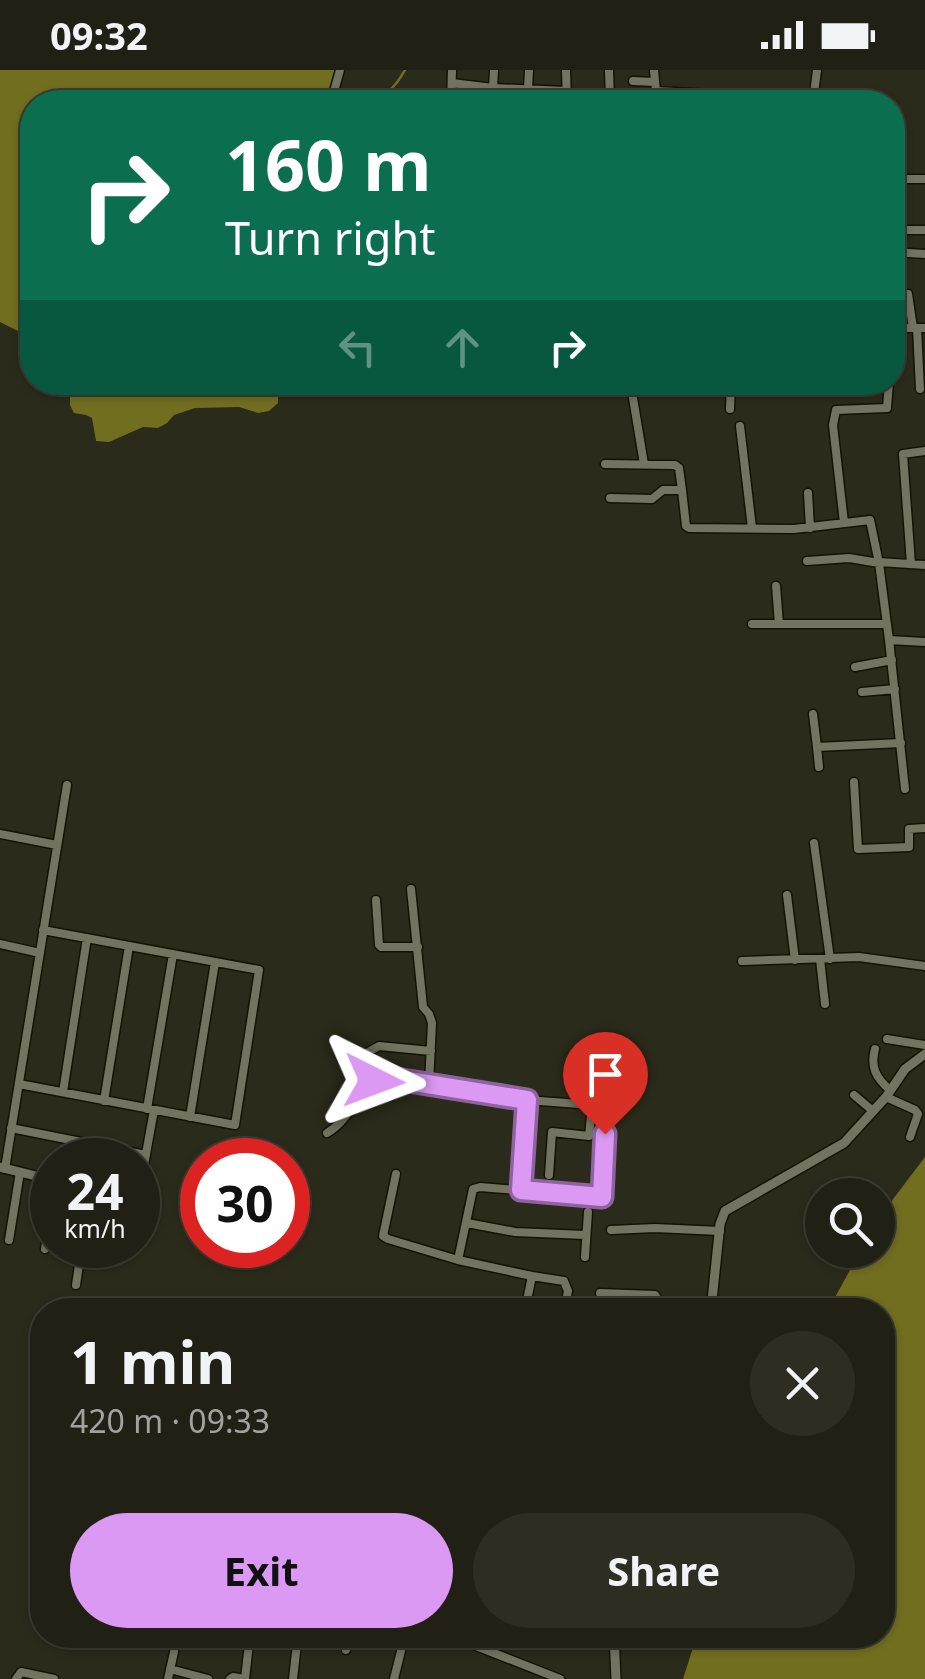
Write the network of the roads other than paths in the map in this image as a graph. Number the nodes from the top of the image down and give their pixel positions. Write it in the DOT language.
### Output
graph roads {
  1 [pos="452,70"];
  2 [pos="494,70"];
  3 [pos="529,70"];
  4 [pos="654,70"];
  5 [pos="452,82"];
  6 [pos="633,82"];
  7 [pos="655,82"];
  8 [pos="493,88"];
  9 [pos="527,89"];
  10 [pos="452,90"];
  11 [pos="531,90"];
  12 [pos="656,90"];
  13 [pos="908,294"];
  14 [pos="918,328"];
  15 [pos="920,389"];
  16 [pos="632,395"];
  17 [pos="731,395"];
  18 [pos="888,395"];
  19 [pos="730,409"];
  20 [pos="740,426"];
  21 [pos="925,450"];
  22 [pos="605,464"];
  23 [pos="644,464"];
  24 [pos="682,490"];
  25 [pos="808,493"];
  26 [pos="610,498"];
  27 [pos="844,523"];
  28 [pos="752,528"];
  29 [pos="810,528"];
  30 [pos="807,561"];
  31 [pos="879,563"];
  32 [pos="911,564"];
  33 [pos="925,566"];
  34 [pos="776,586"];
  35 [pos="752,624"];
  36 [pos="779,624"];
  37 [pos="887,624"];
  38 [pos="889,640"];
  39 [pos="925,642"];
  40 [pos="892,660"];
  41 [pos="855,666"];
  42 [pos="895,688"];
  43 [pos="862,692"];
  44 [pos="813,714"];
  45 [pos="901,743"];
  46 [pos="817,748"];
  47 [pos="819,767"];
  48 [pos="854,782"];
  49 [pos="66,785"];
  50 [pos="905,788"];
  51 [pos="925,828"];
  52 [pos="0,834"];
  53 [pos="814,843"];
  54 [pos="57,845"];
  55 [pos="411,889"];
  56 [pos="786,894"];
  57 [pos="376,900"];
  58 [pos="43,930"];
  59 [pos="87,938"];
  60 [pos="0,944"];
  61 [pos="129,946"];
  62 [pos="418,947"];
  63 [pos="40,952"];
  64 [pos="172,954"];
  65 [pos="825,959"];
  66 [pos="795,960"];
  67 [pos="215,962"];
  68 [pos="742,962"];
  69 [pos="925,966"];
  70 [pos="826,1004"];
  71 [pos="887,1039"];
  72 [pos="925,1045"];
  73 [pos="875,1048"];
  74 [pos="431,1051"];
  75 [pos="360,1056"];
  76 [pos="923,1058"];
  77 [pos="18,1084"];
  78 [pos="429,1084"];
  79 [pos="62,1092"];
  80 [pos="888,1093"];
  81 [pos="854,1095"];
  82 [pos="104,1100"];
  83 [pos="527,1100"];
  84 [pos="592,1106"];
  85 [pos="606,1106"];
  86 [pos="151,1110"];
  87 [pos="874,1111"];
  88 [pos="190,1117"];
  89 [pos="11,1128"];
  90 [pos="327,1133"];
  91 [pos="605,1134"];
  92 [pos="910,1137"];
  93 [pos="61,1138"];
  94 [pos="148,1138"];
  95 [pos="2,1168"];
  96 [pos="20,1172"];
  97 [pos="30,1174"];
  98 [pos="396,1174"];
  99 [pos="549,1175"];
  100 [pos="521,1190"];
  101 [pos="588,1212"];
  102 [pos="467,1223"];
  103 [pos="611,1230"];
  104 [pos="720,1231"];
  105 [pos="585,1235"];
  106 [pos="8,1240"];
  107 [pos="585,1258"];
  108 [pos="458,1260"];
  109 [pos="79,1268"];
  110 [pos="532,1276"];
  111 [pos="76,1285"];
  112 [pos="600,1293"];
  113 [pos="527,1298"];
  114 [pos="566,1298"];
  115 [pos="656,1298"];
  116 [pos="712,1298"];
  117 [pos="248,1648"];
  118 [pos="297,1648"];
  119 [pos="401,1648"];
  120 [pos="481,1648"];
  121 [pos="615,1648"];
  122 [pos="174,1652"];
  123 [pos="170,1668"];
  124 [pos="16,1679"];
  125 [pos="54,1679"];
  126 [pos="168,1679"];
  127 [pos="208,1679"];
  128 [pos="230,1679"];
  129 [pos="244,1679"];
  130 [pos="293,1679"];
  131 [pos="394,1679"];
  132 [pos="560,1679"];
  133 [pos="616,1679"];
  1 -- 5 [label="street"];
  2 -- 8 [label="street"];
  3 -- 9 [label="street"];
  4 -- 7 [label="street"];
  5 -- 8 [label="street"];
  5 -- 10 [label="street"];
  6 -- 7 [label="street"];
  7 -- 12 [label="street"];
  8 -- 9 [label="street"];
  9 -- 11 [label="street"];
  13 -- 14 [label="street"];
  14 -- 15 [label="street"];
  16 -- 23 [label="street"];
  17 -- 19 [label="street"];
  18 -- 27 [label="street"];
  20 -- 28 [label="street"];
  21 -- 32 [label="street"];
  22 -- 23 [label="street"];
  23 -- 24 [label="street"];
  24 -- 26 [label="street"];
  24 -- 28 [label="street"];
  25 -- 29 [label="street"];
  27 -- 29 [label="street"];
  27 -- 31 [label="street"];
  28 -- 29 [label="street"];
  30 -- 31 [label="street"];
  31 -- 32 [label="street"];
  31 -- 37 [label="street"];
  32 -- 33 [label="street"];
  34 -- 36 [label="street"];
  35 -- 36 [label="street"];
  36 -- 37 [label="street"];
  37 -- 38 [label="street"];
  38 -- 39 [label="street"];
  38 -- 40 [label="street"];
  40 -- 41 [label="street"];
  40 -- 42 [label="street"];
  42 -- 43 [label="street"];
  42 -- 45 [label="street"];
  44 -- 46 [label="street"];
  45 -- 46 [label="street"];
  45 -- 50 [label="street"];
  46 -- 47 [label="street"];
  48 -- 51 [label="street"];
  49 -- 54 [label="street"];
  52 -- 54 [label="street"];
  53 -- 65 [label="street"];
  54 -- 58 [label="street"];
  55 -- 62 [label="street"];
  56 -- 66 [label="street"];
  57 -- 62 [label="street"];
  58 -- 59 [label="street"];
  58 -- 63 [label="street"];
  59 -- 61 [label="street"];
  59 -- 79 [label="street"];
  60 -- 63 [label="street"];
  61 -- 64 [label="street"];
  61 -- 82 [label="street"];
  62 -- 74 [label="street"];
  63 -- 77 [label="street"];
  64 -- 67 [label="street"];
  64 -- 86 [label="street"];
  65 -- 66 [label="street"];
  65 -- 69 [label="street"];
  65 -- 70 [label="street"];
  66 -- 68 [label="street"];
  67 -- 88 [label="street"];
  67 -- 88 [label="street"];
  71 -- 72 [label="street"];
  73 -- 80 [label="street"];
  74 -- 75 [label="street"];
  74 -- 78 [label="street"];
  76 -- 80 [label="street"];
  77 -- 79 [label="street"];
  77 -- 89 [label="street"];
  78 -- 83 [label="street"];
  78 -- 90 [label="street"];
  79 -- 82 [label="street"];
  80 -- 87 [label="street"];
  80 -- 92 [label="street"];
  81 -- 87 [label="street"];
  82 -- 86 [label="street"];
  83 -- 84 [label="street"];
  83 -- 100 [label="street"];
  84 -- 85 [label="street"];
  84 -- 99 [label="street"];
  86 -- 88 [label="street"];
  86 -- 94 [label="street"];
  87 -- 104 [label="street"];
  89 -- 93 [label="street"];
  89 -- 95 [label="street"];
  91 -- 100 [label="street"];
  95 -- 96 [label="street"];
  96 -- 97 [label="street"];
  96 -- 106 [label="street"];
  98 -- 108 [label="street"];
  100 -- 102 [label="street"];
  101 -- 105 [label="street"];
  102 -- 105 [label="street"];
  102 -- 108 [label="street"];
  103 -- 104 [label="street"];
  104 -- 116 [label="street"];
  105 -- 107 [label="street"];
  108 -- 110 [label="street"];
  109 -- 111 [label="street"];
  110 -- 113 [label="street"];
  110 -- 114 [label="street"];
  112 -- 115 [label="street"];
  117 -- 129 [label="street"];
  118 -- 130 [label="street"];
  119 -- 131 [label="street"];
  120 -- 132 [label="street"];
  121 -- 133 [label="street"];
  122 -- 123 [label="street"];
  123 -- 126 [label="street"];
  123 -- 127 [label="street"];
  124 -- 125 [label="street"];
  128 -- 129 [label="street"];
}
